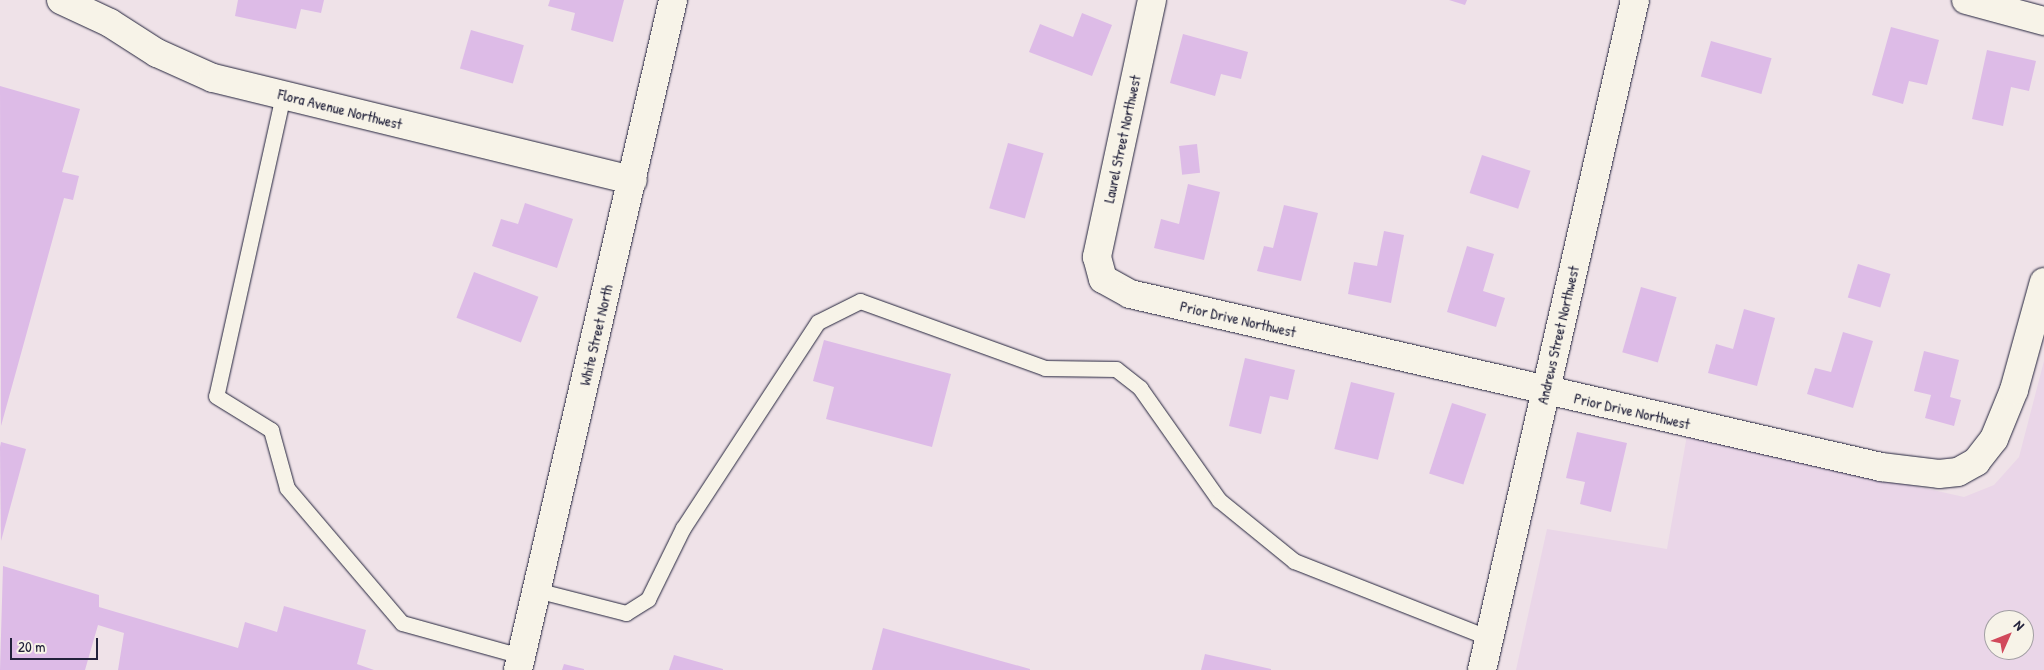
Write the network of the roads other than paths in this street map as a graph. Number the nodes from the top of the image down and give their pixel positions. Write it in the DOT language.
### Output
graph roads {
  1 [pos="61,0"];
  2 [pos="673,0"];
  3 [pos="1152,0"];
  4 [pos="1635,0"];
  5 [pos="1966,0"];
  6 [pos="106,12"];
  7 [pos="2044,21"];
  8 [pos="284,95"];
  9 [pos="633,180"];
  10 [pos="1103,279"];
  11 [pos="2044,282"];
  12 [pos="1545,392"];
  13 [pos="536,590"];
  14 [pos="1490,638"];
  15 [pos="520,663"];
  16 [pos="1482,670"];
  1 -- 6 [label="street, Flora Avenue Northwest"];
  2 -- 9 [label="street, White Street North"];
  3 -- 10 [label="street, Laurel Street Northwest"];
  4 -- 12 [label="street, Andrews Street Northwest"];
  5 -- 7 [label="street"];
  6 -- 8 [label="street, Flora Avenue Northwest"];
  8 -- 9 [label="street, Flora Avenue Northwest"];
  8 -- 15 [label="lane"];
  9 -- 13 [label="street, White Street North"];
  10 -- 12 [label="street, Prior Drive Northwest"];
  11 -- 12 [label="street, Prior Drive Northwest"];
  12 -- 14 [label="street, Andrews Street Northwest"];
  13 -- 14 [label="lane"];
  13 -- 15 [label="street, White Street North"];
  14 -- 16 [label="street, Andrews Street Northwest"];
}
